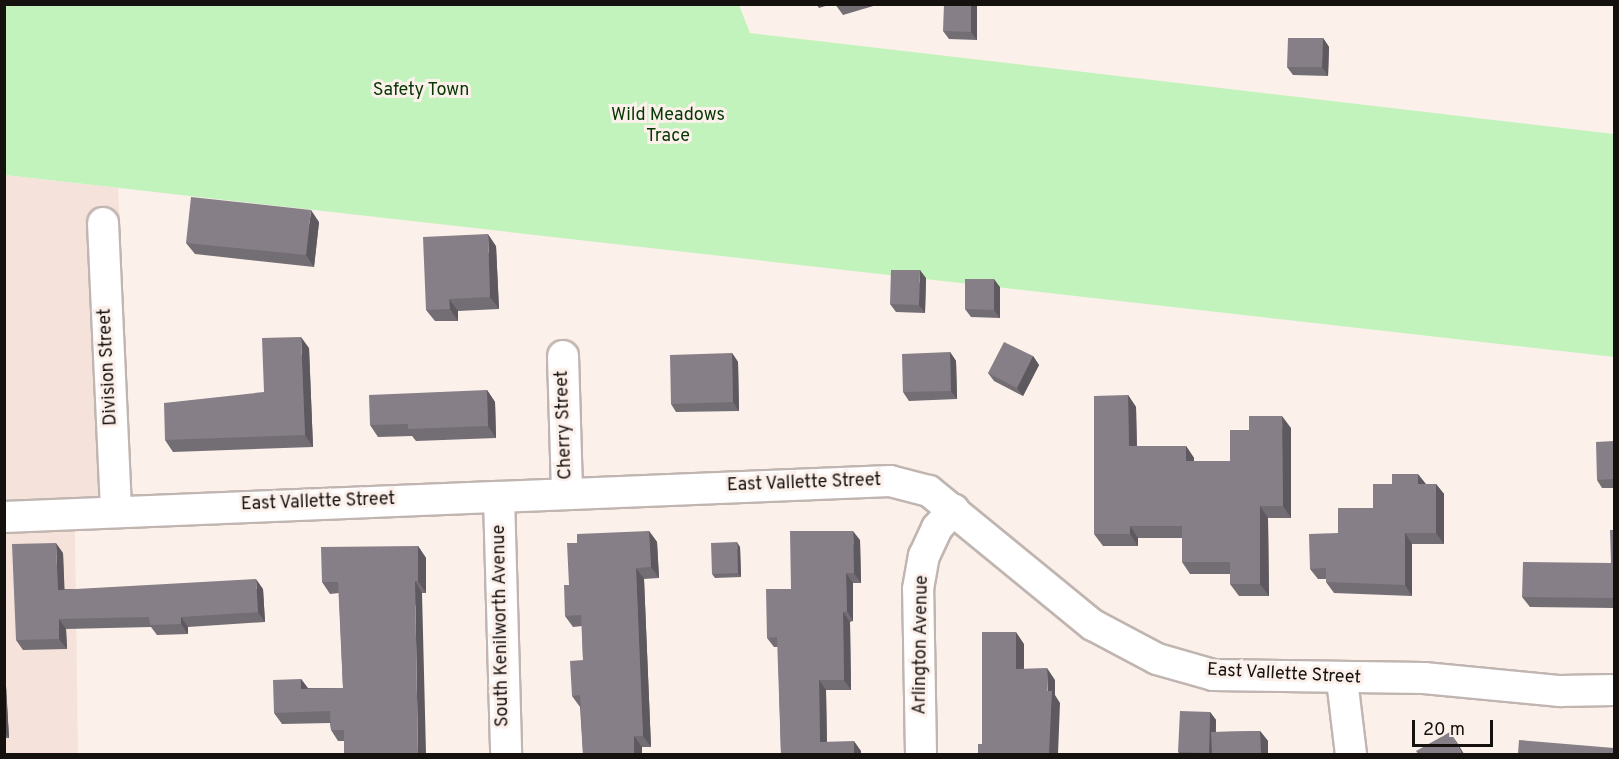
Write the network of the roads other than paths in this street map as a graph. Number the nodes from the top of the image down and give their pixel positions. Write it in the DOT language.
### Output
graph roads {
  1 [pos="102,224"];
  2 [pos="563,356"];
  3 [pos="567,493"];
  4 [pos="499,497"];
  5 [pos="954,508"];
  6 [pos="116,510"];
  7 [pos="4,517"];
  8 [pos="1342,680"];
  9 [pos="1614,690"];
  10 [pos="506,754"];
  11 [pos="921,754"];
  12 [pos="1351,754"];
  1 -- 6 [label="street, Division Street"];
  2 -- 3 [label="street, Cherry Street"];
  3 -- 4 [label="street, East Vallette Street"];
  3 -- 5 [label="street, East Vallette Street"];
  4 -- 6 [label="street, East Vallette Street"];
  4 -- 10 [label="street, South Kenilworth Avenue"];
  5 -- 8 [label="street, East Vallette Street"];
  5 -- 11 [label="street, Arlington Avenue"];
  6 -- 7 [label="street, East Vallette Street"];
  8 -- 9 [label="street, East Vallette Street"];
  8 -- 12 [label="street"];
}
